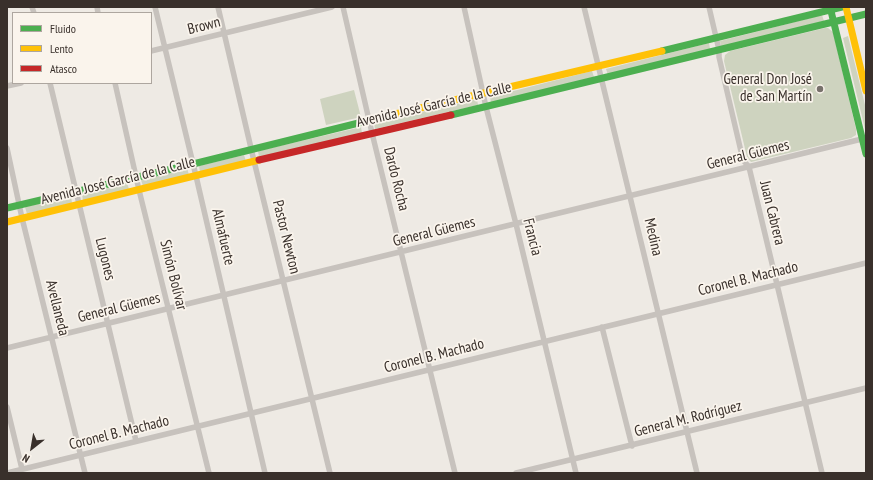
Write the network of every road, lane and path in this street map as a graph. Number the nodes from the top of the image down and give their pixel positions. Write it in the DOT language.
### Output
graph roads {
  1 [pos="155,7"];
  2 [pos="218,7"];
  3 [pos="332,7"];
  4 [pos="343,7"];
  5 [pos="464,7"];
  6 [pos="584,7"];
  7 [pos="709,7"];
  8 [pos="842,7"];
  9 [pos="846,7"];
  10 [pos="831,8"];
  11 [pos="866,14"];
  12 [pos="848,18"];
  13 [pos="834,22"];
  14 [pos="225,33"];
  15 [pos="716,38"];
  16 [pos="164,48"];
  17 [pos="719,50"];
  18 [pos="152,51"];
  19 [pos="598,66"];
  20 [pos="601,78"];
  21 [pos="50,84"];
  22 [pos="115,84"];
  23 [pos="866,91"];
  24 [pos="484,94"];
  25 [pos="486,107"];
  26 [pos="369,120"];
  27 [pos="372,133"];
  28 [pos="864,139"];
  29 [pos="7,148"];
  30 [pos="251,149"];
  31 [pos="866,154"];
  32 [pos="254,161"];
  33 [pos="193,164"];
  34 [pos="749,167"];
  35 [pos="196,176"];
  36 [pos="136,178"];
  37 [pos="139,190"];
  38 [pos="76,192"];
  39 [pos="630,196"];
  40 [pos="19,205"];
  41 [pos="79,205"];
  42 [pos="7,208"];
  43 [pos="22,218"];
  44 [pos="7,222"];
  45 [pos="516,224"];
  46 [pos="402,252"];
  47 [pos="866,263"];
  48 [pos="284,280"];
  49 [pos="777,284"];
  50 [pos="224,295"];
  51 [pos="169,308"];
  52 [pos="658,314"];
  53 [pos="108,324"];
  54 [pos="602,327"];
  55 [pos="52,337"];
  56 [pos="544,341"];
  57 [pos="7,348"];
  58 [pos="430,369"];
  59 [pos="866,388"];
  60 [pos="312,398"];
  61 [pos="805,402"];
  62 [pos="7,407"];
  63 [pos="252,413"];
  64 [pos="198,426"];
  65 [pos="687,431"];
  66 [pos="136,441"];
  67 [pos="632,446"];
  68 [pos="81,455"];
  69 [pos="573,459"];
  70 [pos="22,469"];
  71 [pos="7,473"];
  72 [pos="85,473"];
  73 [pos="209,473"];
  74 [pos="265,473"];
  75 [pos="330,473"];
  76 [pos="455,473"];
  77 [pos="516,473"];
  78 [pos="576,473"];
  79 [pos="697,473"];
  80 [pos="822,473"];
  1 -- 16 [label="street, Almafuerte"];
  2 -- 14 [label="street, Pastor Newton"];
  3 -- 14 [label="street, Brown"];
  4 -- 26 [label="street, Dardo Rocha"];
  5 -- 24 [label="street, Francia"];
  6 -- 19 [label="street, Medina"];
  7 -- 15 [label="street, Juan Cabrera"];
  8 -- 10 [label="main road, Avenida José García de la Calle"];
  9 -- 12 [label="main road"];
  10 -- 13 [label="main road"];
  10 -- 15 [label="main road, Avenida José García de la Calle"];
  11 -- 12 [label="main road, Avenida José García de la Calle"];
  12 -- 13 [label="main road, Avenida José García de la Calle"];
  12 -- 23 [label="main road"];
  13 -- 17 [label="main road, Avenida José García de la Calle"];
  13 -- 28 [label="main road"];
  14 -- 16 [label="street, Brown"];
  14 -- 30 [label="street, Pastor Newton"];
  15 -- 17 [label="street, Juan Cabrera"];
  15 -- 19 [label="main road, Avenida José García de la Calle"];
  16 -- 18 [label="street, Brown"];
  16 -- 33 [label="street, Almafuerte"];
  17 -- 20 [label="main road, Avenida José García de la Calle"];
  17 -- 34 [label="street, Juan Cabrera"];
  19 -- 20 [label="street, Medina"];
  19 -- 24 [label="main road, Avenida José García de la Calle"];
  20 -- 25 [label="main road, Avenida José García de la Calle"];
  20 -- 39 [label="street, Medina"];
  21 -- 38 [label="street, Lugones"];
  22 -- 36 [label="street, Simón Bolívar"];
  24 -- 25 [label="street, Francia"];
  24 -- 26 [label="main road, Avenida José García de la Calle"];
  25 -- 27 [label="main road, Avenida José García de la Calle"];
  25 -- 45 [label="street, Francia"];
  26 -- 27 [label="street, Dardo Rocha"];
  26 -- 30 [label="main road, Avenida José García de la Calle"];
  27 -- 32 [label="main road, Avenida José García de la Calle"];
  27 -- 46 [label="street, Dardo Rocha"];
  28 -- 31 [label="main road"];
  28 -- 34 [label="street, General Güemes"];
  29 -- 40 [label="street, Avellaneda"];
  30 -- 32 [label="street, Pastor Newton"];
  30 -- 33 [label="main road, Avenida José García de la Calle"];
  32 -- 35 [label="main road, Avenida José García de la Calle"];
  32 -- 48 [label="street, Pastor Newton"];
  33 -- 35 [label="street, Almafuerte"];
  33 -- 36 [label="main road, Avenida José García de la Calle"];
  34 -- 39 [label="street, General Güemes"];
  34 -- 49 [label="street, Juan Cabrera"];
  35 -- 37 [label="main road, Avenida José García de la Calle"];
  35 -- 50 [label="street, Almafuerte"];
  36 -- 37 [label="street, Simón Bolívar"];
  36 -- 38 [label="main road, Avenida José García de la Calle"];
  37 -- 41 [label="main road, Avenida José García de la Calle"];
  37 -- 51 [label="street, Simón Bolívar"];
  38 -- 40 [label="main road, Avenida José García de la Calle"];
  38 -- 41 [label="street, Lugones"];
  39 -- 45 [label="street, General Güemes"];
  39 -- 52 [label="street, Medina"];
  40 -- 42 [label="main road, Avenida José García de la Calle"];
  40 -- 43 [label="street, Avellaneda"];
  41 -- 43 [label="main road, Avenida José García de la Calle"];
  41 -- 53 [label="street, Lugones"];
  43 -- 44 [label="main road, Avenida José García de la Calle"];
  43 -- 55 [label="street, Avellaneda"];
  45 -- 46 [label="street, General Güemes"];
  45 -- 56 [label="street, Francia"];
  46 -- 48 [label="street, General Güemes"];
  46 -- 58 [label="street, Dardo Rocha"];
  47 -- 49 [label="street, Coronel B. Machado"];
  48 -- 50 [label="street, General Güemes"];
  48 -- 60 [label="street, Pastor Newton"];
  49 -- 52 [label="street, Coronel B. Machado"];
  49 -- 61 [label="street, Juan Cabrera"];
  50 -- 51 [label="street, General Güemes"];
  50 -- 63 [label="street, Almafuerte"];
  51 -- 53 [label="street, General Güemes"];
  51 -- 64 [label="street, Simón Bolívar"];
  52 -- 54 [label="street, Coronel B. Machado"];
  52 -- 65 [label="street, Medina"];
  53 -- 55 [label="street, General Güemes"];
  53 -- 66 [label="street, Lugones"];
  54 -- 56 [label="street, Coronel B. Machado"];
  54 -- 67 [label="street"];
  55 -- 57 [label="street, General Güemes"];
  55 -- 68 [label="street, Avellaneda"];
  56 -- 58 [label="street, Coronel B. Machado"];
  56 -- 69 [label="street, Francia"];
  58 -- 60 [label="street, Coronel B. Machado"];
  58 -- 76 [label="street, Dardo Rocha"];
  59 -- 61 [label="street, General M. Rodríguez"];
  60 -- 63 [label="street, Coronel B. Machado"];
  60 -- 75 [label="street, Pastor Newton"];
  61 -- 65 [label="street, General M. Rodríguez"];
  61 -- 80 [label="street, Juan Cabrera"];
  62 -- 70 [label="street"];
  63 -- 64 [label="street, Coronel B. Machado"];
  63 -- 74 [label="street, Almafuerte"];
  64 -- 66 [label="street, Coronel B. Machado"];
  64 -- 73 [label="street, Simón Bolívar"];
  65 -- 67 [label="street, General M. Rodríguez"];
  65 -- 79 [label="street, Medina"];
  66 -- 68 [label="street, Coronel B. Machado"];
  67 -- 69 [label="street, General M. Rodríguez"];
  68 -- 70 [label="street, Coronel B. Machado"];
  68 -- 72 [label="street, Avellaneda"];
  69 -- 77 [label="street, General M. Rodríguez"];
  69 -- 78 [label="street, Francia"];
  70 -- 71 [label="street, Coronel B. Machado"];
}
